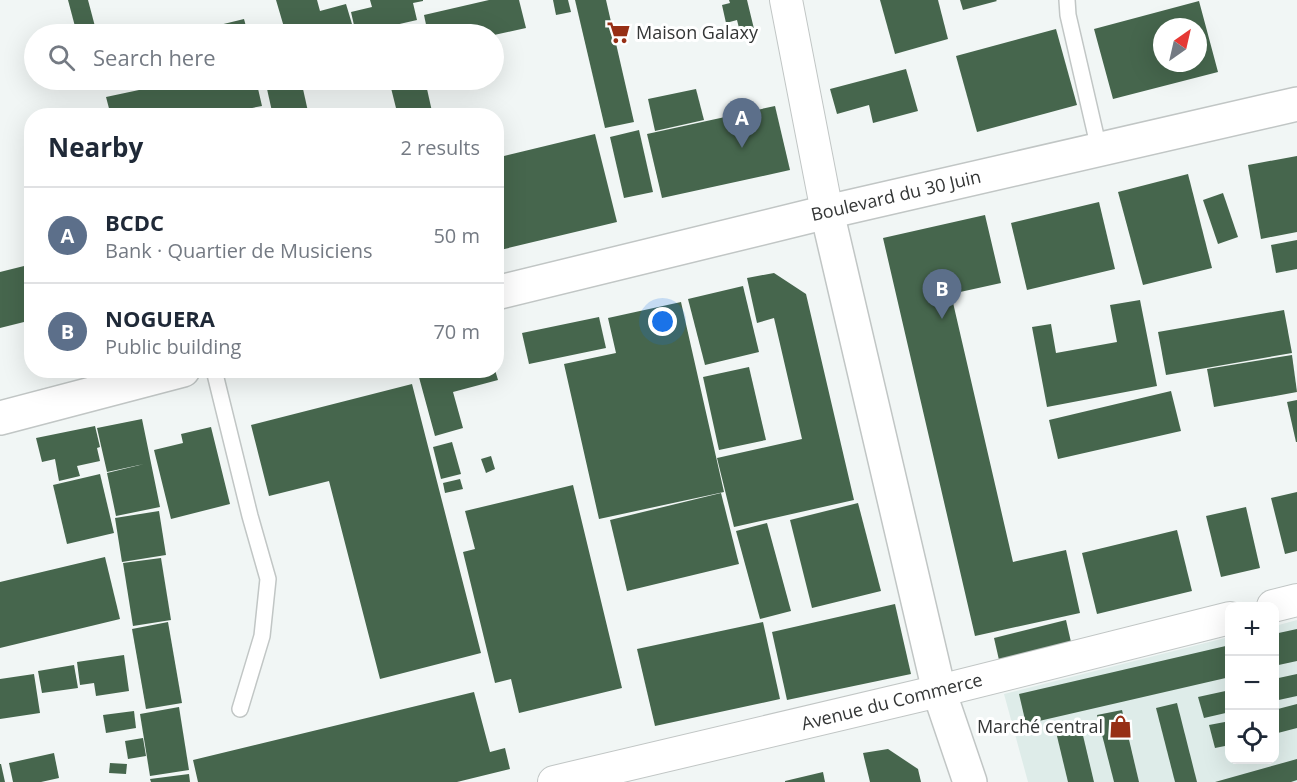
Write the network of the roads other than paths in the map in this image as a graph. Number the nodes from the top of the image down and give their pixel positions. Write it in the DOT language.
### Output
graph roads {
  1 [pos="786,0"];
  2 [pos="1067,0"];
  3 [pos="1297,104"];
  4 [pos="1099,149"];
  5 [pos="826,212"];
  6 [pos="504,291"];
  7 [pos="152,378"];
  8 [pos="216,378"];
  9 [pos="0,418"];
  10 [pos="1297,600"];
  11 [pos="1279,604"];
  12 [pos="1225,619"];
  13 [pos="939,692"];
  14 [pos="240,709"];
  15 [pos="554,782"];
  16 [pos="970,782"];
  1 -- 5 [label="street"];
  2 -- 4 [label="lane"];
  3 -- 4 [label="street, Boulevard du 30 Juin"];
  4 -- 5 [label="street, Boulevard du 30 Juin"];
  5 -- 6 [label="street, Boulevard du 30 Juin"];
  5 -- 13 [label="street"];
  7 -- 9 [label="street"];
  8 -- 14 [label="lane"];
  10 -- 11 [label="street"];
  12 -- 13 [label="street, Avenue du Commerce"];
  13 -- 15 [label="street, Avenue du Commerce"];
  13 -- 16 [label="street"];
}
